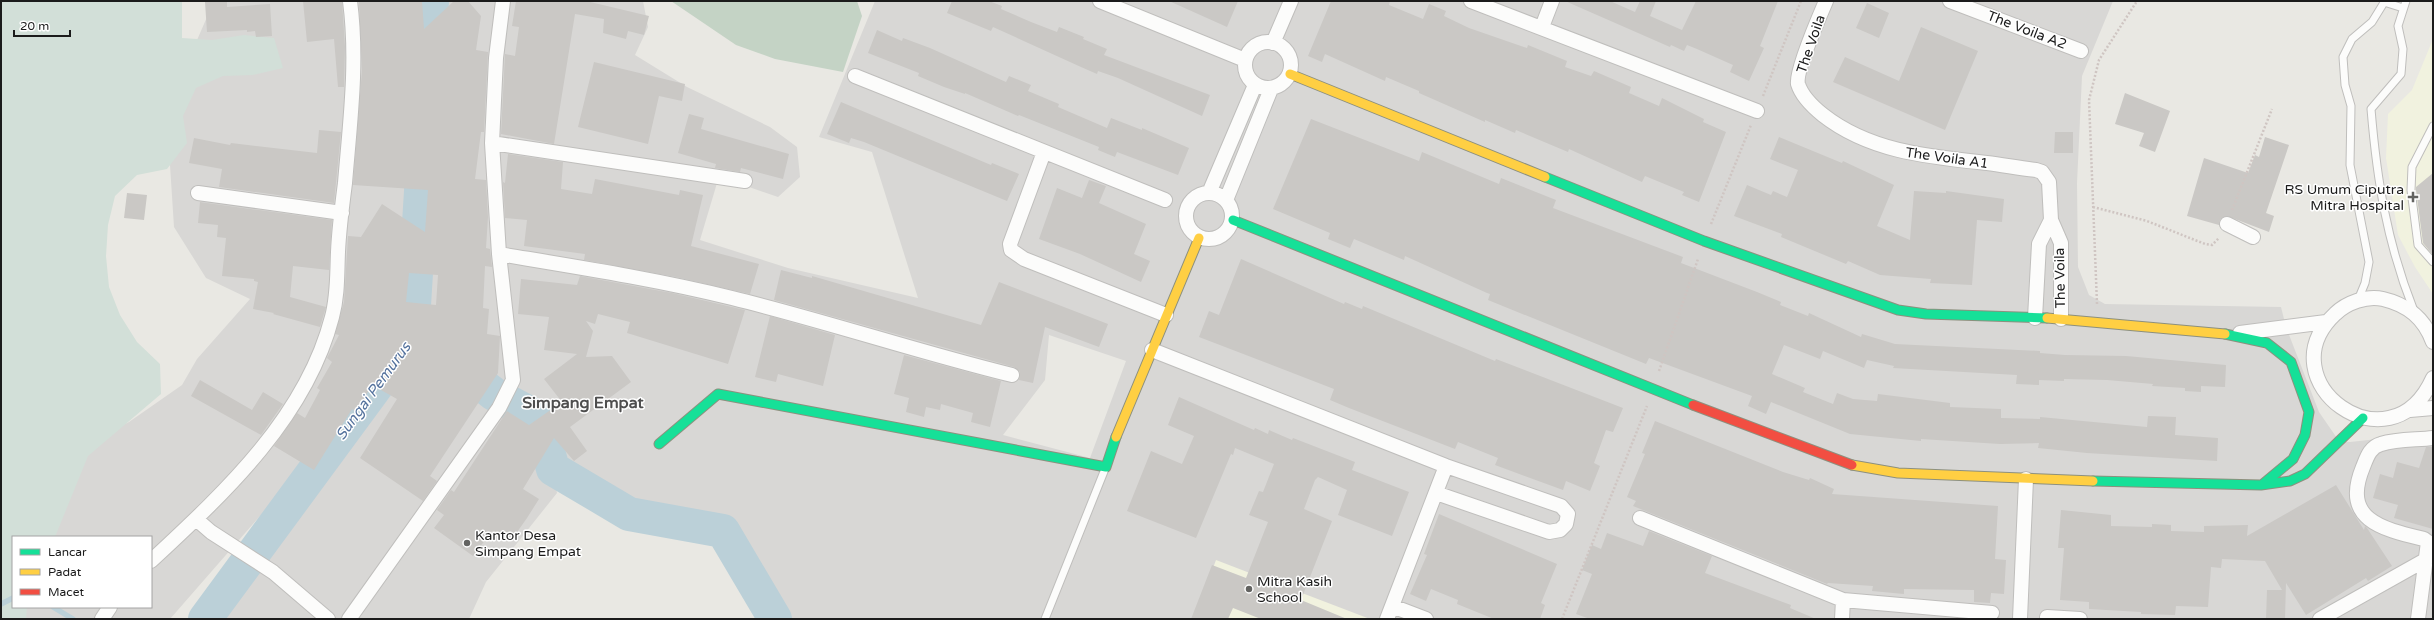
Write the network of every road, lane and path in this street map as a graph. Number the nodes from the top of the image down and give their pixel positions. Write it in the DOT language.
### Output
graph roads {
  1 [pos="350,1"];
  2 [pos="503,1"];
  3 [pos="1100,1"];
  4 [pos="1291,1"];
  5 [pos="1471,1"];
  6 [pos="1552,1"];
  7 [pos="1801,1"];
  8 [pos="1826,1"];
  9 [pos="1950,1"];
  10 [pos="2136,1"];
  11 [pos="2385,1"];
  12 [pos="2405,4"];
  13 [pos="1542,27"];
  14 [pos="1273,43"];
  15 [pos="2081,51"];
  16 [pos="1245,60"];
  17 [pos="1290,74"];
  18 [pos="855,76"];
  19 [pos="1255,84"];
  20 [pos="1271,89"];
  21 [pos="1813,107"];
  22 [pos="2272,109"];
  23 [pos="1757,111"];
  24 [pos="2433,126"];
  25 [pos="492,143"];
  26 [pos="1044,152"];
  27 [pos="745,181"];
  28 [pos="198,193"];
  29 [pos="1209,193"];
  30 [pos="1165,200"];
  31 [pos="1226,200"];
  32 [pos="2093,206"];
  33 [pos="342,213"];
  34 [pos="1233,220"];
  35 [pos="2052,220"];
  36 [pos="2227,224"];
  37 [pos="2253,237"];
  38 [pos="1199,238"];
  39 [pos="1704,241"];
  40 [pos="499,254"];
  41 [pos="2433,262"];
  42 [pos="2358,300"];
  43 [pos="2415,313"];
  44 [pos="1166,316"];
  45 [pos="2035,318"];
  46 [pos="2061,319"];
  47 [pos="2097,322"];
  48 [pos="2326,322"];
  49 [pos="2230,334"];
  50 [pos="2433,342"];
  51 [pos="1152,350"];
  52 [pos="1012,374"];
  53 [pos="2433,378"];
  54 [pos="1652,389"];
  55 [pos="2433,408"];
  56 [pos="2410,410"];
  57 [pos="2363,418"];
  58 [pos="2433,438"];
  59 [pos="659,444"];
  60 [pos="1446,466"];
  61 [pos="1106,467"];
  62 [pos="2026,479"];
  63 [pos="2262,485"];
  64 [pos="1436,493"];
  65 [pos="1640,518"];
  66 [pos="196,519"];
  67 [pos="2427,559"];
  68 [pos="152,560"];
  69 [pos="1843,600"];
  70 [pos="1392,606"];
  71 [pos="1992,613"];
  72 [pos="2047,617"];
  73 [pos="328,619"];
  74 [pos="349,619"];
  75 [pos="1045,619"];
  76 [pos="1387,619"];
  77 [pos="1426,619"];
  78 [pos="1562,619"];
  79 [pos="1842,619"];
  80 [pos="2020,619"];
  81 [pos="2080,619"];
  82 [pos="2320,619"];
  83 [pos="2418,619"];
  1 -- 33 [label="street"];
  2 -- 25 [label="street"];
  3 -- 16 [label="street"];
  4 -- 14 [label="street"];
  5 -- 13 [label="street"];
  6 -- 13 [label="street"];
  7 -- 23 [label="path"];
  8 -- 21 [label="street, The Voila"];
  9 -- 15 [label="street, The Voila A2"];
  10 -- 32 [label="path"];
  11 -- 12 [label="lane"];
  11 -- 42 [label="lane"];
  12 -- 43 [label="lane"];
  13 -- 23 [label="street"];
  14 -- 16 [label="street"];
  14 -- 17 [label="street"];
  16 -- 19 [label="street"];
  17 -- 20 [label="street"];
  17 -- 39 [label="street"];
  18 -- 26 [label="street"];
  19 -- 20 [label="street"];
  19 -- 29 [label="street"];
  20 -- 31 [label="street"];
  21 -- 35 [label="street, The Voila A1"];
  22 -- 36 [label="path"];
  23 -- 39 [label="path"];
  24 -- 41 [label="lane"];
  25 -- 27 [label="street"];
  25 -- 40 [label="street"];
  26 -- 30 [label="street"];
  26 -- 44 [label="street"];
  28 -- 33 [label="street"];
  29 -- 31 [label="street"];
  29 -- 38 [label="street"];
  31 -- 34 [label="street"];
  32 -- 36 [label="path"];
  32 -- 47 [label="path"];
  33 -- 66 [label="street"];
  34 -- 38 [label="street"];
  34 -- 54 [label="street"];
  35 -- 45 [label="street, The Voila"];
  35 -- 46 [label="street, The Voila"];
  36 -- 37 [label="street"];
  38 -- 44 [label="street"];
  39 -- 45 [label="street"];
  39 -- 54 [label="path"];
  40 -- 52 [label="street"];
  40 -- 74 [label="street"];
  42 -- 43 [label="street"];
  42 -- 48 [label="street"];
  43 -- 50 [label="street"];
  44 -- 51 [label="street"];
  45 -- 46 [label="street"];
  46 -- 47 [label="street"];
  47 -- 49 [label="street"];
  48 -- 49 [label="street"];
  48 -- 57 [label="street"];
  49 -- 63 [label="street"];
  51 -- 60 [label="street"];
  51 -- 61 [label="street"];
  53 -- 56 [label="street"];
  54 -- 62 [label="street"];
  54 -- 78 [label="path"];
  55 -- 56 [label="street"];
  56 -- 57 [label="street"];
  57 -- 63 [label="street"];
  58 -- 67 [label="street"];
  59 -- 61 [label="street"];
  60 -- 64 [label="street"];
  60 -- 64 [label="street"];
  61 -- 75 [label="lane"];
  62 -- 63 [label="street"];
  62 -- 80 [label="street"];
  64 -- 70 [label="street"];
  65 -- 69 [label="street"];
  66 -- 68 [label="street"];
  66 -- 73 [label="street"];
  67 -- 82 [label="street"];
  67 -- 83 [label="street"];
  69 -- 71 [label="street"];
  69 -- 79 [label="street"];
  70 -- 76 [label="street"];
  70 -- 77 [label="street"];
  72 -- 81 [label="street"];
}
